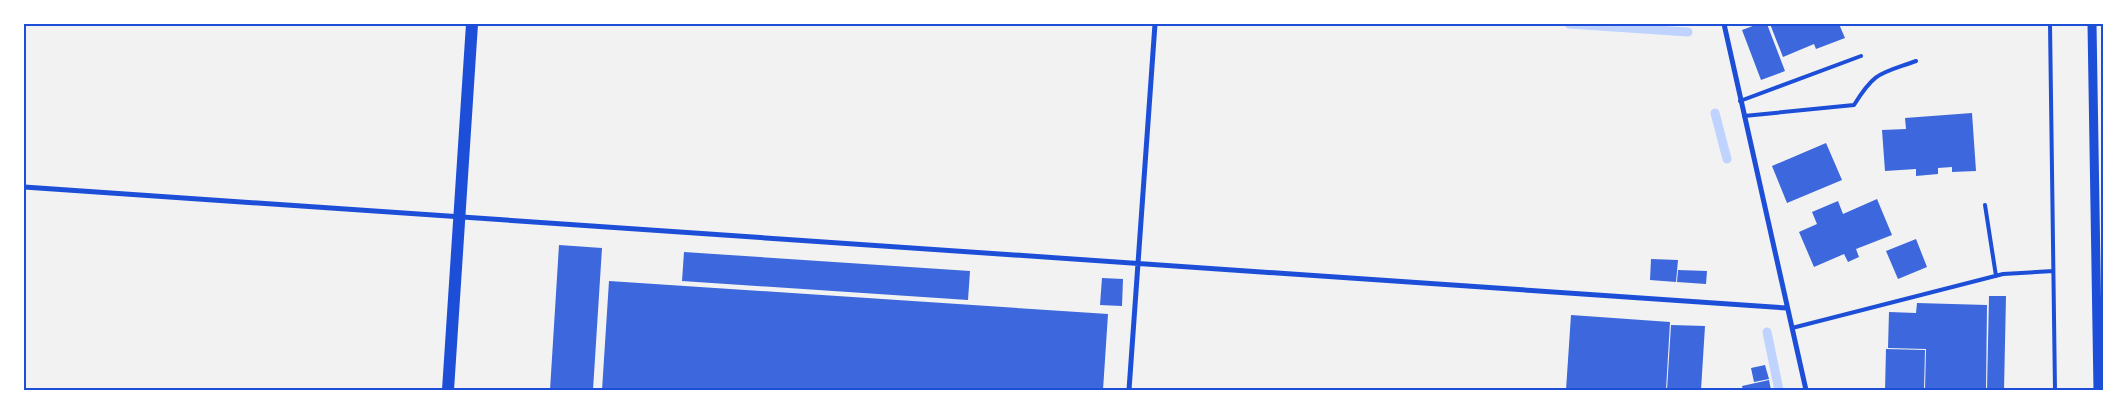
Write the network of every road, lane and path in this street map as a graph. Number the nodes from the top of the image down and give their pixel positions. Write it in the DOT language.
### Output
graph roads {
  1 [pos="472,24"];
  2 [pos="1155,24"];
  3 [pos="1724,24"];
  4 [pos="2050,24"];
  5 [pos="2092,24"];
  6 [pos="1861,56"];
  7 [pos="1916,60"];
  8 [pos="1740,101"];
  9 [pos="1744,116"];
  10 [pos="24,187"];
  11 [pos="1985,205"];
  12 [pos="459,218"];
  13 [pos="1138,264"];
  14 [pos="2053,272"];
  15 [pos="1996,276"];
  16 [pos="1787,308"];
  17 [pos="1792,328"];
  18 [pos="448,390"];
  19 [pos="1129,390"];
  20 [pos="1806,390"];
  21 [pos="2055,390"];
  22 [pos="2098,390"];
  1 -- 12 [label="main road"];
  2 -- 13 [label="street"];
  3 -- 8 [label="street"];
  4 -- 14 [label="lane"];
  5 -- 22 [label="street"];
  6 -- 8 [label="lane"];
  7 -- 9 [label="lane"];
  8 -- 9 [label="street"];
  9 -- 16 [label="street"];
  10 -- 12 [label="street"];
  11 -- 15 [label="lane"];
  12 -- 13 [label="street"];
  12 -- 18 [label="main road"];
  13 -- 16 [label="street"];
  13 -- 19 [label="street"];
  14 -- 15 [label="lane"];
  14 -- 21 [label="lane"];
  15 -- 17 [label="lane"];
  16 -- 17 [label="street"];
  17 -- 20 [label="street"];
}
